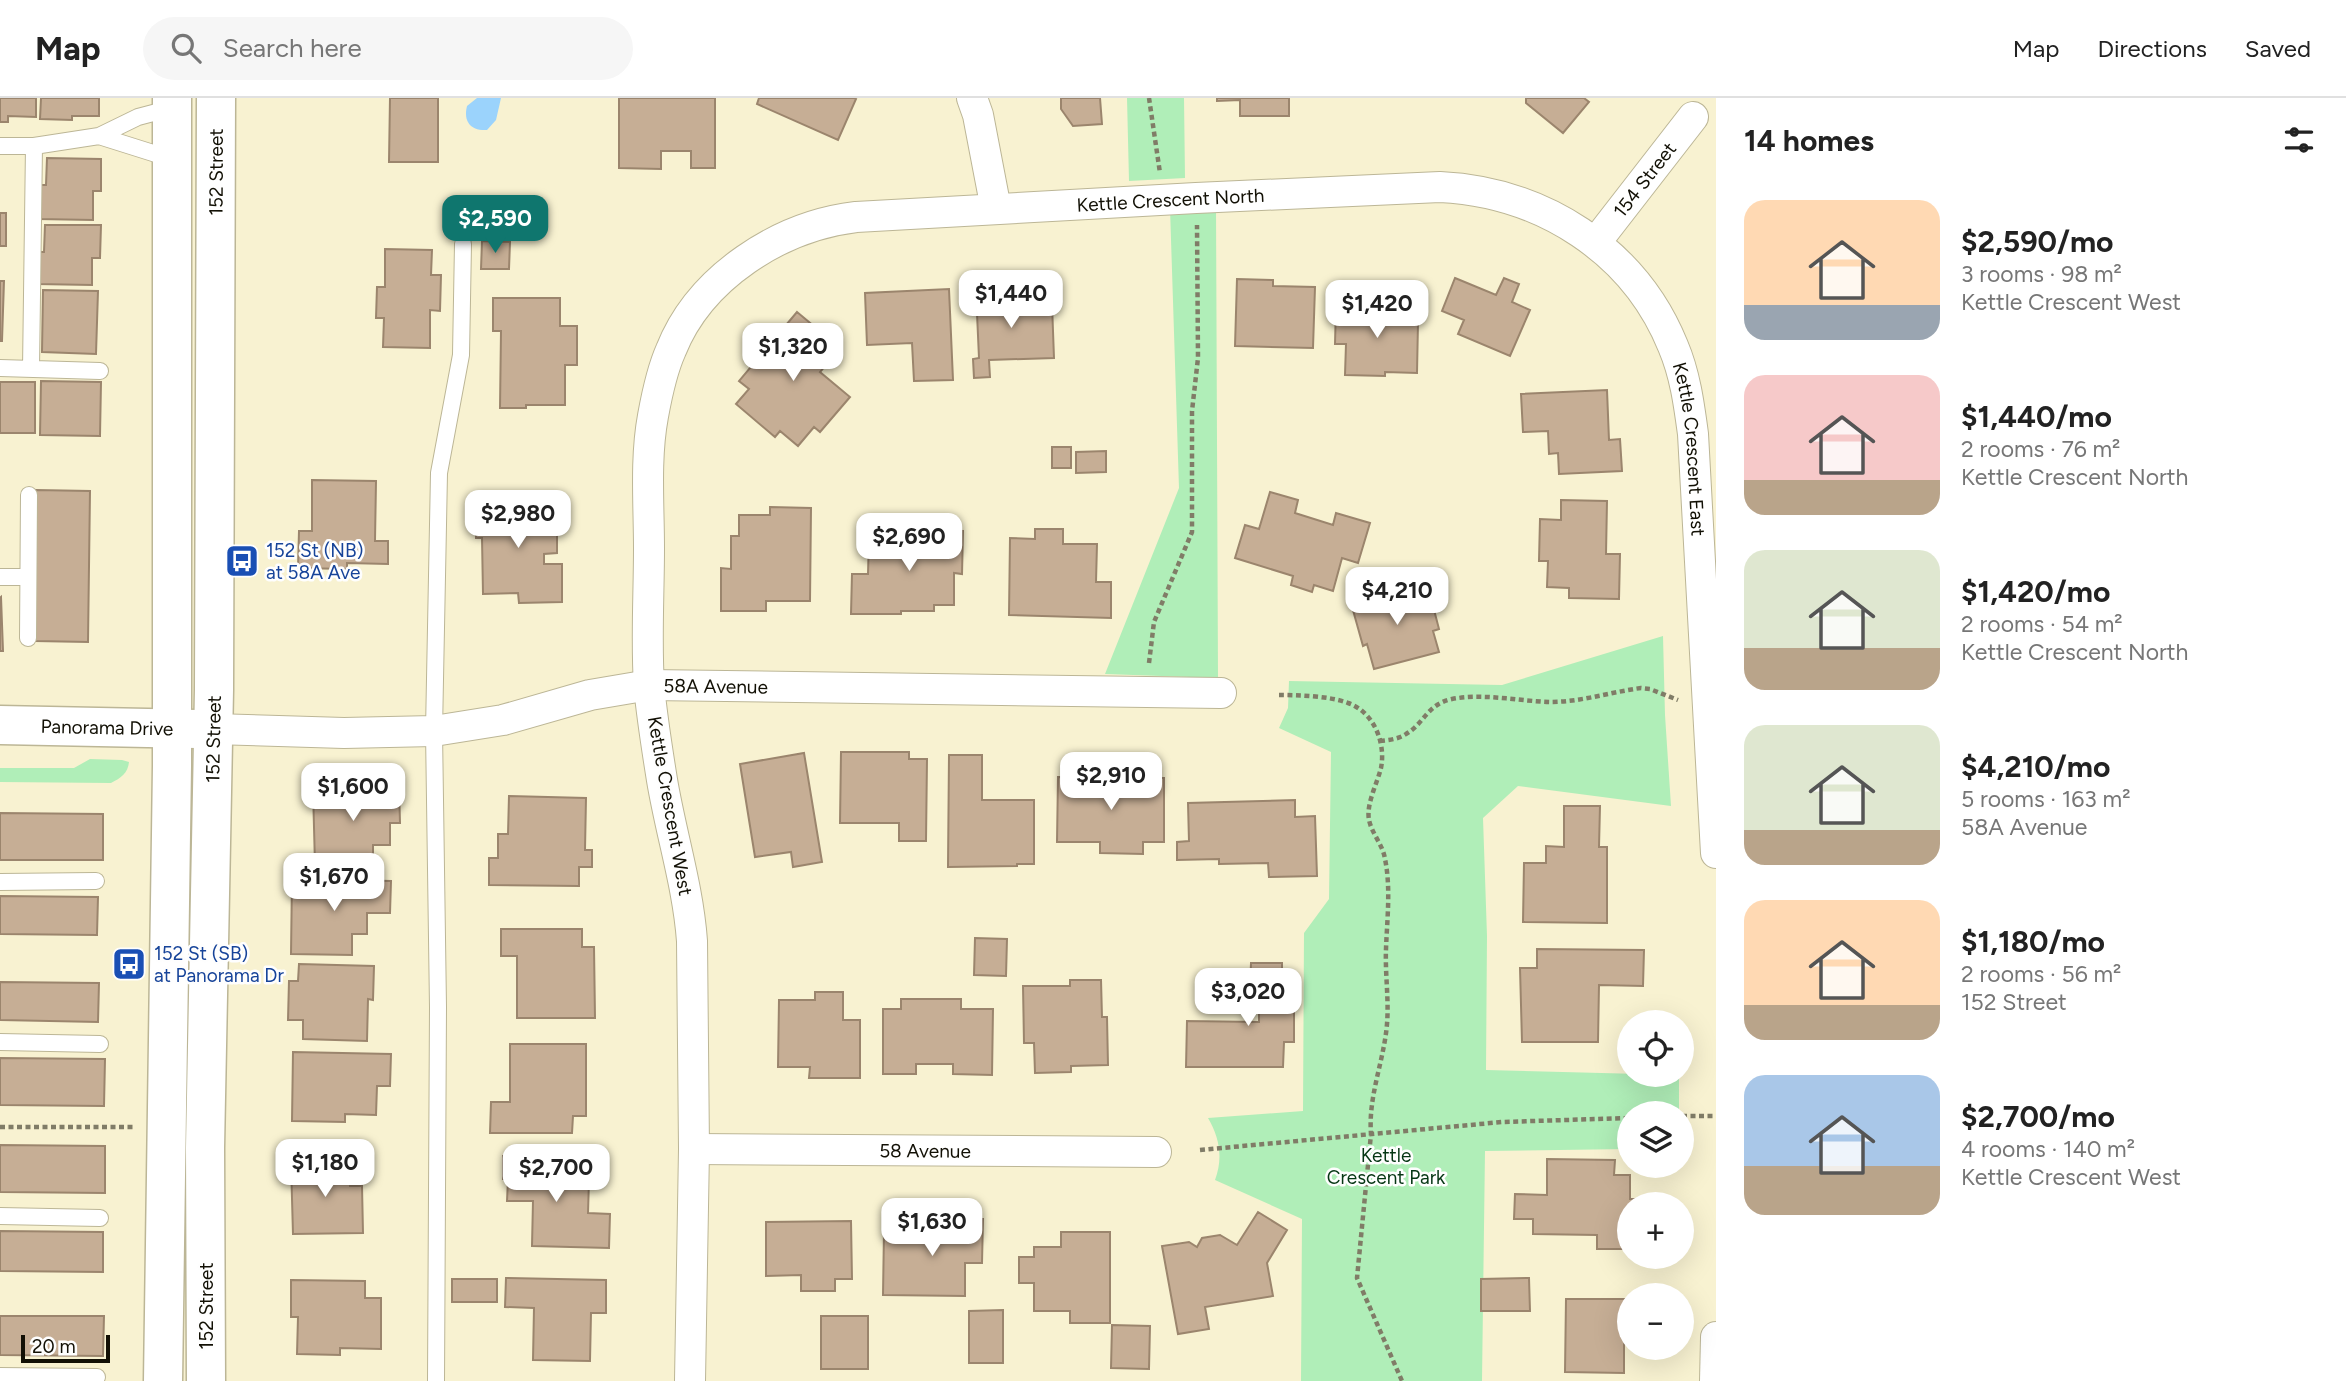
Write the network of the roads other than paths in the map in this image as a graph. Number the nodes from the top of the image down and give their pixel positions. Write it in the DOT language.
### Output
graph roads {
  1 [pos="216,98"];
  2 [pos="972,98"];
  3 [pos="172,103"];
  4 [pos="1693,117"];
  5 [pos="99,136"];
  6 [pos="0,146"];
  7 [pos="34,146"];
  8 [pos="172,159"];
  9 [pos="996,209"];
  10 [pos="1596,242"];
  11 [pos="463,244"];
  12 [pos="743,261"];
  13 [pos="0,368"];
  14 [pos="31,369"];
  15 [pos="100,371"];
  16 [pos="29,495"];
  17 [pos="0,577"];
  18 [pos="28,577"];
  19 [pos="28,638"];
  20 [pos="649,685"];
  21 [pos="1221,693"];
  22 [pos="0,725"];
  23 [pos="172,728"];
  24 [pos="213,729"];
  25 [pos="433,731"];
  26 [pos="1716,853"];
  27 [pos="96,881"];
  28 [pos="0,882"];
  29 [pos="0,1042"];
  30 [pos="100,1044"];
  31 [pos="694,1149"];
  32 [pos="1156,1152"];
  33 [pos="0,1216"];
  34 [pos="100,1218"];
  35 [pos="1716,1337"];
  36 [pos="0,1376"];
  37 [pos="97,1377"];
  38 [pos="163,1381"];
  39 [pos="206,1381"];
  40 [pos="436,1381"];
  41 [pos="690,1381"];
  42 [pos="1715,1381"];
  1 -- 24 [label="main road, 152 Street"];
  2 -- 9 [label="street"];
  3 -- 5 [label="lane"];
  3 -- 8 [label="main road"];
  4 -- 10 [label="street, 154 Street"];
  5 -- 7 [label="lane"];
  5 -- 8 [label="lane"];
  6 -- 7 [label="lane"];
  7 -- 14 [label="lane"];
  8 -- 23 [label="main road"];
  9 -- 10 [label="street, Kettle Crescent North"];
  9 -- 12 [label="street, Kettle Crescent North"];
  10 -- 26 [label="street, Kettle Crescent East"];
  11 -- 25 [label="lane"];
  12 -- 20 [label="street, Kettle Crescent West"];
  13 -- 14 [label="lane"];
  14 -- 15 [label="lane"];
  16 -- 18 [label="lane"];
  17 -- 18 [label="lane"];
  18 -- 19 [label="lane"];
  20 -- 21 [label="street, 58A Avenue"];
  20 -- 25 [label="street, 58A Avenue"];
  20 -- 31 [label="street, Kettle Crescent West"];
  22 -- 23 [label="main road, Panorama Drive"];
  23 -- 24 [label="main road, Panorama Drive"];
  23 -- 38 [label="main road"];
  24 -- 25 [label="street, 58A Avenue"];
  24 -- 39 [label="main road, 152 Street"];
  25 -- 40 [label="lane"];
  27 -- 28 [label="lane"];
  29 -- 30 [label="lane"];
  31 -- 32 [label="street, 58 Avenue"];
  31 -- 41 [label="street, Kettle Crescent West"];
  33 -- 34 [label="lane"];
  35 -- 42 [label="street"];
  36 -- 37 [label="lane"];
}
